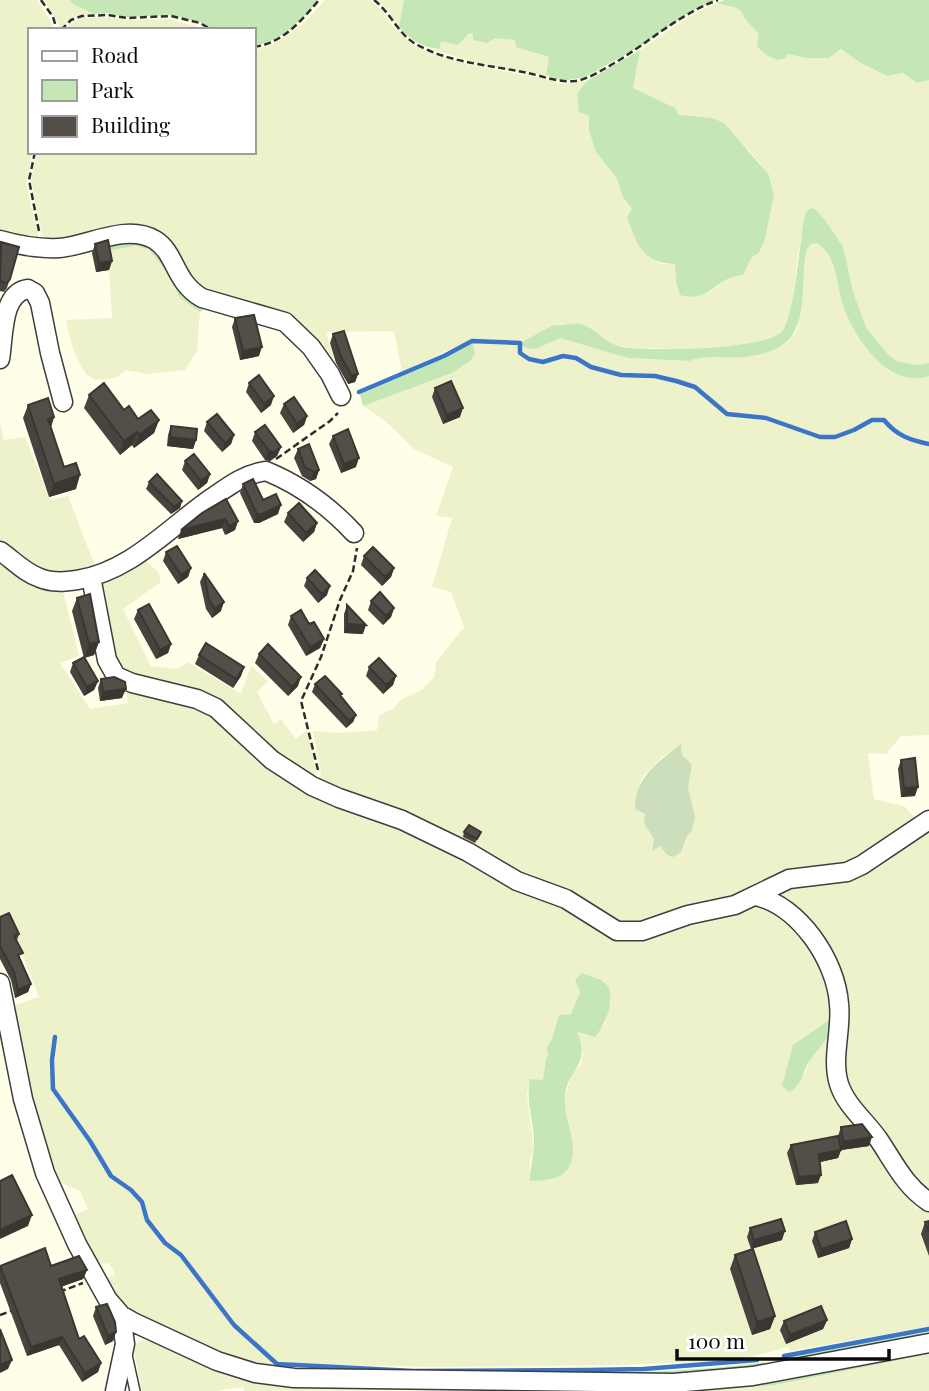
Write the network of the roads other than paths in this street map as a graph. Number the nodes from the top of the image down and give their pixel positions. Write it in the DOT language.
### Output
graph roads {
  1 [pos="0,240"];
  2 [pos="0,359"];
  3 [pos="341,396"];
  4 [pos="63,401"];
  5 [pos="354,533"];
  6 [pos="0,551"];
  7 [pos="91,577"];
  8 [pos="929,820"];
  9 [pos="755,896"];
  10 [pos="0,983"];
  11 [pos="929,1202"];
  12 [pos="121,1315"];
  13 [pos="929,1343"];
  14 [pos="125,1344"];
  15 [pos="115,1391"];
  16 [pos="135,1391"];
  1 -- 3 [label="street"];
  2 -- 4 [label="street"];
  5 -- 7 [label="street"];
  6 -- 7 [label="street"];
  7 -- 9 [label="street"];
  8 -- 9 [label="street"];
  9 -- 11 [label="street"];
  10 -- 12 [label="street"];
  12 -- 13 [label="street"];
  12 -- 14 [label="street"];
  14 -- 15 [label="street"];
  14 -- 16 [label="lane"];
}
